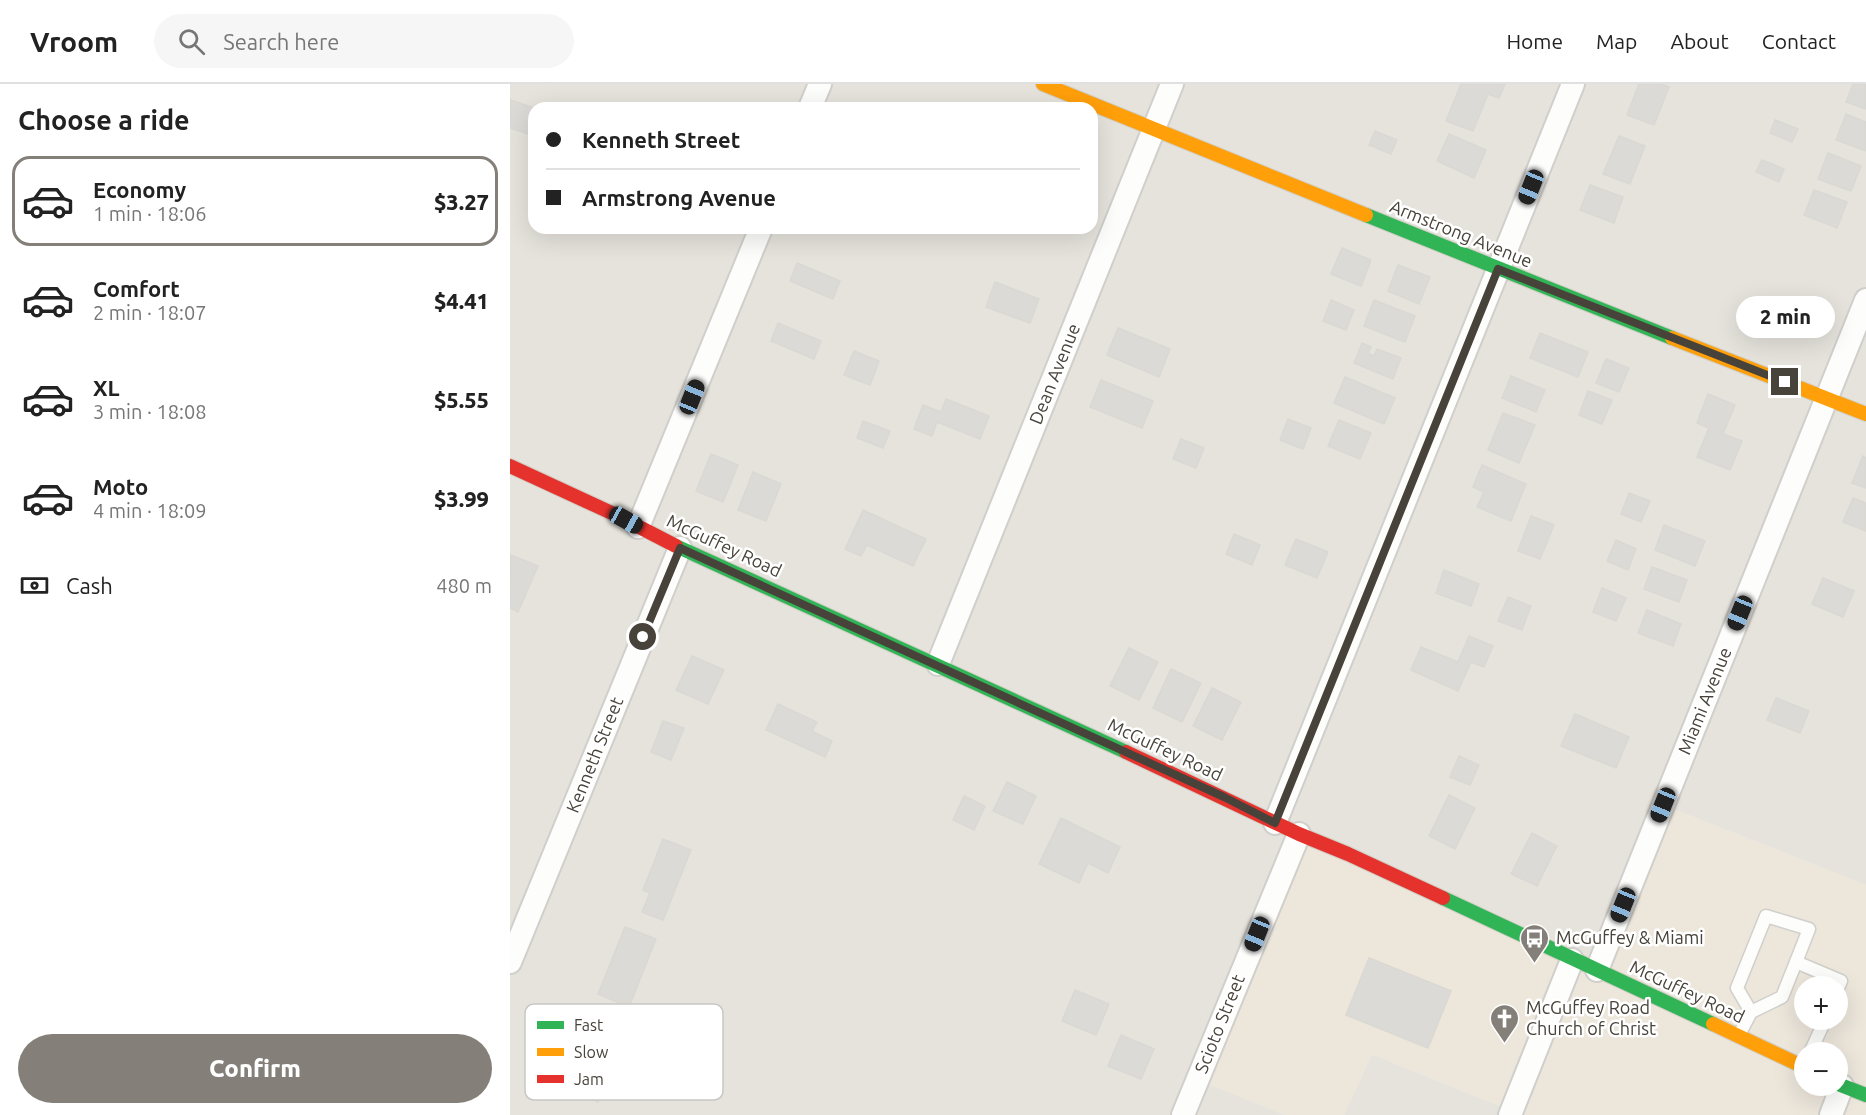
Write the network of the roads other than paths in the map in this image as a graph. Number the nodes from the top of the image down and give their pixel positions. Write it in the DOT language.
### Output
graph roads {
  1 [pos="820,84"];
  2 [pos="1043,84"];
  3 [pos="1172,84"];
  4 [pos="1573,84"];
  5 [pos="812,102"];
  6 [pos="1086,102"];
  7 [pos="1098,107"];
  8 [pos="1154,130"];
  9 [pos="759,234"];
  10 [pos="1498,269"];
  11 [pos="1866,300"];
  12 [pos="1826,399"];
  13 [pos="1866,414"];
  14 [pos="510,466"];
  15 [pos="638,527"];
  16 [pos="680,548"];
  17 [pos="938,664"];
  18 [pos="1275,823"];
  19 [pos="1299,834"];
  20 [pos="1572,960"];
  21 [pos="510,962"];
  22 [pos="1796,962"];
  23 [pos="1597,970"];
  24 [pos="1829,976"];
  25 [pos="1751,1012"];
  26 [pos="1739,1036"];
  27 [pos="1794,1061"];
  28 [pos="1848,1088"];
  29 [pos="1866,1095"];
  30 [pos="1837,1096"];
  31 [pos="1183,1115"];
  32 [pos="1510,1115"];
  33 [pos="1831,1115"];
  1 -- 5 [label="street"];
  2 -- 6 [label="street, Armstrong Avenue"];
  3 -- 8 [label="street, Dean Avenue"];
  4 -- 10 [label="street"];
  7 -- 8 [label="street, Armstrong Avenue"];
  8 -- 10 [label="street, Armstrong Avenue"];
  8 -- 17 [label="street, Dean Avenue"];
  9 -- 15 [label="street"];
  10 -- 12 [label="street, Armstrong Avenue"];
  10 -- 18 [label="street"];
  11 -- 12 [label="street, Miami Avenue"];
  12 -- 13 [label="street, Armstrong Avenue"];
  12 -- 23 [label="street, Miami Avenue"];
  14 -- 15 [label="street, McGuffey Road"];
  15 -- 16 [label="street, McGuffey Road"];
  16 -- 17 [label="street, McGuffey Road"];
  16 -- 21 [label="street, Kenneth Street"];
  17 -- 18 [label="street, McGuffey Road"];
  18 -- 19 [label="street, McGuffey Road"];
  19 -- 20 [label="street, McGuffey Road"];
  19 -- 31 [label="street, Scioto Street"];
  20 -- 23 [label="street, McGuffey Road"];
  20 -- 32 [label="street"];
  22 -- 24 [label="lane"];
  22 -- 25 [label="lane"];
  22 -- 25 [label="lane"];
  23 -- 26 [label="street, McGuffey Road"];
  25 -- 26 [label="lane"];
  26 -- 27 [label="street, McGuffey Road"];
  28 -- 29 [label="street"];
  30 -- 33 [label="street"];
}
